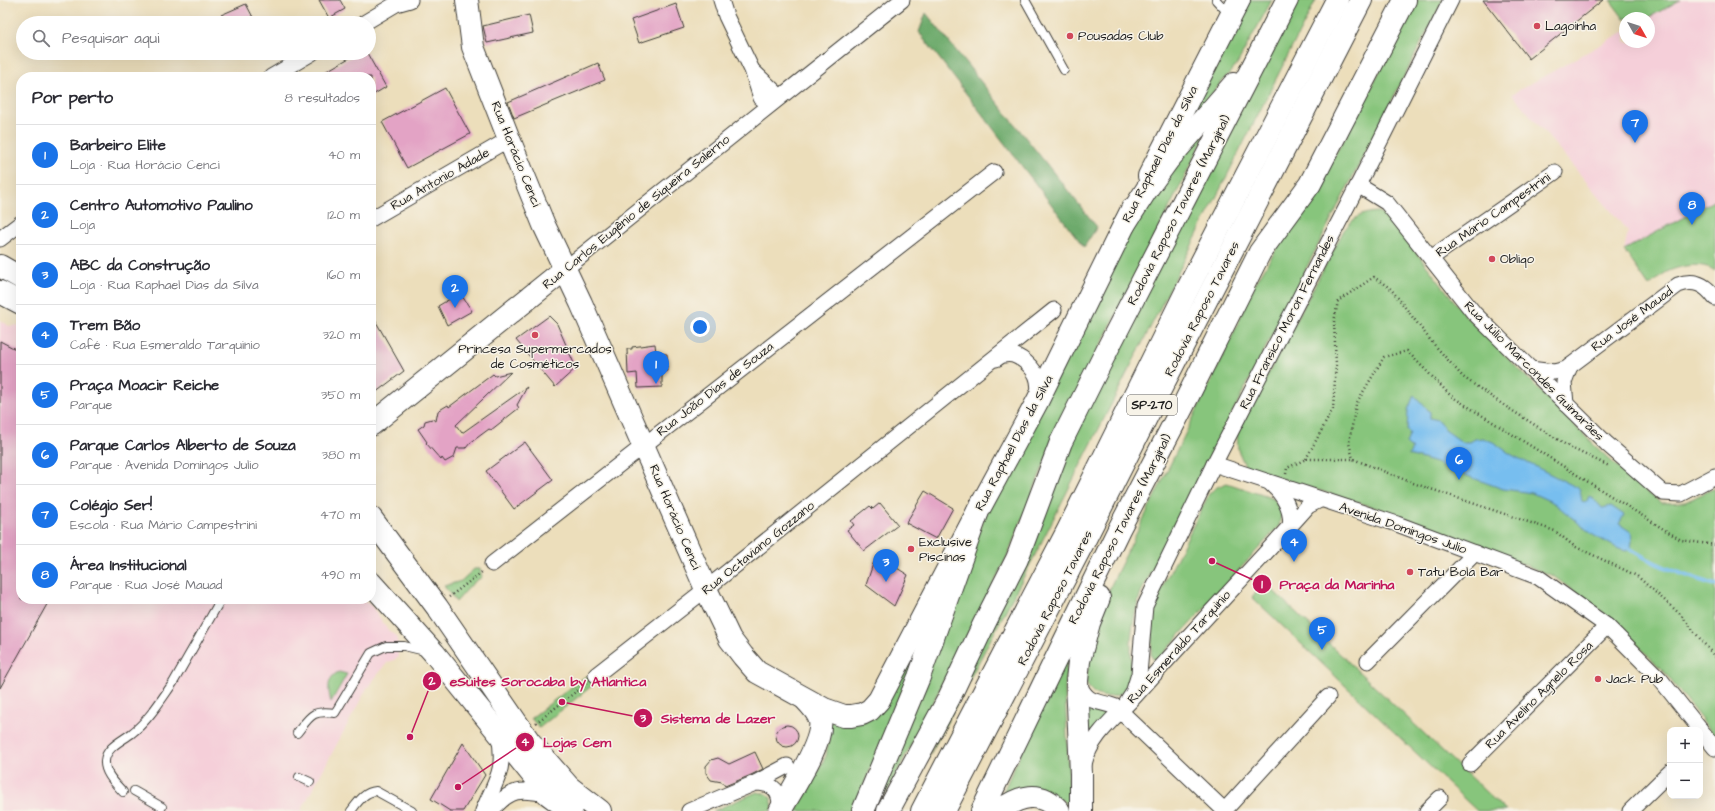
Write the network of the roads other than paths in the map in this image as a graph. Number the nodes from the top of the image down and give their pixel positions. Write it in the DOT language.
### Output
graph roads {
  1 [pos="410,0"];
  2 [pos="467,0"];
  3 [pos="721,0"];
  4 [pos="902,0"];
  5 [pos="1025,0"];
  6 [pos="1287,0"];
  7 [pos="1337,0"];
  8 [pos="1361,0"];
  9 [pos="1389,0"];
  10 [pos="1406,0"];
  11 [pos="1451,0"];
  12 [pos="1229,5"];
  13 [pos="376,16"];
  14 [pos="1276,22"];
  15 [pos="300,60"];
  16 [pos="1064,70"];
  17 [pos="279,72"];
  18 [pos="1353,101"];
  19 [pos="773,102"];
  20 [pos="509,139"];
  21 [pos="994,172"];
  22 [pos="1554,172"];
  23 [pos="1358,185"];
  24 [pos="376,216"];
  25 [pos="1124,226"];
  26 [pos="16,228"];
  27 [pos="0,239"];
  28 [pos="1431,258"];
  29 [pos="0,266"];
  30 [pos="565,269"];
  31 [pos="16,275"];
  32 [pos="539,290"];
  33 [pos="0,292"];
  34 [pos="1715,298"];
  35 [pos="16,300"];
  36 [pos="581,303"];
  37 [pos="1054,310"];
  38 [pos="991,361"];
  39 [pos="1570,366"];
  40 [pos="1530,369"];
  41 [pos="1038,402"];
  42 [pos="1566,404"];
  43 [pos="1182,408"];
  44 [pos="376,421"];
  45 [pos="643,445"];
  46 [pos="1214,464"];
  47 [pos="1715,476"];
  48 [pos="1276,485"];
  49 [pos="1320,500"];
  50 [pos="978,511"];
  51 [pos="376,525"];
  52 [pos="1290,527"];
  53 [pos="1475,553"];
  54 [pos="492,564"];
  55 [pos="376,589"];
  56 [pos="706,589"];
  57 [pos="218,604"];
  58 [pos="1607,626"];
  59 [pos="1141,650"];
  60 [pos="434,653"];
  61 [pos="1368,661"];
  62 [pos="1159,668"];
  63 [pos="596,675"];
  64 [pos="1077,681"];
  65 [pos="1328,697"];
  66 [pos="806,700"];
  67 [pos="1121,712"];
  68 [pos="297,733"];
  69 [pos="499,735"];
  70 [pos="1707,742"];
  71 [pos="1470,764"];
  72 [pos="786,766"];
  73 [pos="1081,774"];
  74 [pos="1667,775"];
  75 [pos="299,777"];
  76 [pos="772,780"];
  77 [pos="310,782"];
  78 [pos="134,791"];
  79 [pos="123,792"];
  80 [pos="548,794"];
  81 [pos="1440,798"];
  82 [pos="162,807"];
  83 [pos="351,811"];
  84 [pos="412,811"];
  85 [pos="483,811"];
  86 [pos="491,811"];
  87 [pos="571,811"];
  88 [pos="600,811"];
  89 [pos="689,811"];
  90 [pos="780,811"];
  91 [pos="863,811"];
  92 [pos="888,811"];
  93 [pos="922,811"];
  94 [pos="944,811"];
  95 [pos="982,811"];
  96 [pos="999,811"];
  97 [pos="1059,811"];
  98 [pos="1081,811"];
  99 [pos="1225,811"];
  100 [pos="1427,811"];
  101 [pos="1630,811"];
  1 -- 13 [label="street"];
  2 -- 20 [label="main road, Rua Horácio Cenci"];
  3 -- 19 [label="street"];
  4 -- 19 [label="street, Rua Carlos Eugênio de Siqueira Salerno"];
  5 -- 16 [label="lane"];
  6 -- 14 [label="main road, Rodovia Raposo Tavares (Marginal)"];
  7 -- 93 [label="main road, Rodovia Raposo Tavares / SP-270"];
  8 -- 94 [label="main road, Rodovia Raposo Tavares / SP-270"];
  9 -- 18 [label="main road"];
  10 -- 18 [label="main road, Rodovia Raposo Tavares (Marginal) / SP-270"];
  11 -- 23 [label="street, Rua Fransico Moron Fernandes"];
  12 -- 25 [label="main road, Rua Raphael Dias da Silva"];
  14 -- 25 [label="main road"];
  14 -- 92 [label="main road, Rodovia Raposo Tavares (Marginal)"];
  15 -- 17 [label="street"];
  18 -- 43 [label="main road, Rodovia Raposo Tavares (Marginal) / SP-270"];
  19 -- 30 [label="street, Rua Carlos Eugênio de Siqueira Salerno"];
  20 -- 24 [label="street, Rua Antonio Adade"];
  20 -- 30 [label="main road, Rua Horácio Cenci"];
  21 -- 45 [label="street, Rua João Dias de Souza"];
  22 -- 28 [label="street, Rua Mário Campestrini"];
  23 -- 28 [label="street, Rua Júlio Marcondes Guimarães"];
  23 -- 46 [label="street, Rua Fransico Moron Fernandes"];
  25 -- 41 [label="main road, Rua Raphael Dias da Silva"];
  26 -- 27 [label="street"];
  28 -- 40 [label="street, Rua Júlio Marcondes Guimarães"];
  29 -- 31 [label="main road"];
  30 -- 32 [label="main road, Rua Carlos Eugênio de Siqueira Salerno"];
  30 -- 36 [label="main road, Rua Horácio Cenci"];
  32 -- 36 [label="main road, Rua Horácio Cenci"];
  32 -- 44 [label="main road, Rua Carlos Eugênio de Siqueira Salerno"];
  33 -- 35 [label="main road"];
  34 -- 39 [label="street, Rua José Mauad"];
  36 -- 45 [label="main road, Rua Horácio Cenci"];
  37 -- 38 [label="street, Rua Octaviano Gozzano"];
  38 -- 41 [label="street, Rua Octaviano Gozzano"];
  38 -- 56 [label="street, Rua Octaviano Gozzano"];
  39 -- 40 [label="street, Rua José Mauad"];
  39 -- 42 [label="street"];
  40 -- 42 [label="street, Rua Júlio Marcondes Guimarães"];
  41 -- 50 [label="main road, Rua Raphael Dias da Silva"];
  42 -- 47 [label="street, Rua Júlio Marcondes Guimarães"];
  43 -- 64 [label="main road, SP-270"];
  43 -- 95 [label="main road, Rodovia Raposo Tavares (Marginal) / SP-270"];
  45 -- 54 [label="street, Rua João Dias de Souza"];
  45 -- 56 [label="main road, Rua Horácio Cenci"];
  46 -- 48 [label="street, Avenida Domingos Julio"];
  46 -- 59 [label="street, Rua Fransico Moron Fernandes"];
  48 -- 49 [label="street, Avenida Domingos Julio"];
  48 -- 52 [label="street"];
  49 -- 52 [label="street, Rua Esmeraldo Tarquinio"];
  49 -- 53 [label="street, Avenida Domingos Julio"];
  50 -- 66 [label="main road, Rua Raphael Dias da Silva"];
  50 -- 91 [label="main road"];
  51 -- 88 [label="main road"];
  52 -- 62 [label="street, Rua Esmeraldo Tarquinio"];
  53 -- 58 [label="street, Avenida Domingos Julio"];
  53 -- 61 [label="street"];
  55 -- 60 [label="main road"];
  56 -- 63 [label="street, Rua Octaviano Gozzano"];
  56 -- 66 [label="main road, Rua Horácio Cenci"];
  57 -- 79 [label="lane"];
  58 -- 70 [label="street, Avenida Domingos Julio"];
  58 -- 71 [label="street, Rua Avelino Agnelo Rosa"];
  59 -- 62 [label="street, Rua Fransico Moron Fernandes"];
  59 -- 67 [label="street, Rua Fransico Moron Fernandes"];
  60 -- 68 [label="lane"];
  60 -- 69 [label="main road"];
  62 -- 67 [label="street, Rua Esmeraldo Tarquinio"];
  64 -- 67 [label="street"];
  64 -- 73 [label="main road"];
  65 -- 99 [label="street"];
  66 -- 90 [label="main road"];
  67 -- 73 [label="street, Rua Esmeraldo Tarquinio"];
  67 -- 99 [label="street"];
  69 -- 80 [label="main road"];
  69 -- 85 [label="street"];
  72 -- 76 [label="street"];
  73 -- 98 [label="main road"];
  74 -- 101 [label="street"];
  75 -- 77 [label="lane"];
  76 -- 89 [label="street"];
  76 -- 90 [label="street"];
  78 -- 82 [label="lane"];
  80 -- 86 [label="street"];
  80 -- 87 [label="main road"];
  81 -- 100 [label="street"];
  83 -- 84 [label="lane"];
  96 -- 97 [label="main road"];
}
